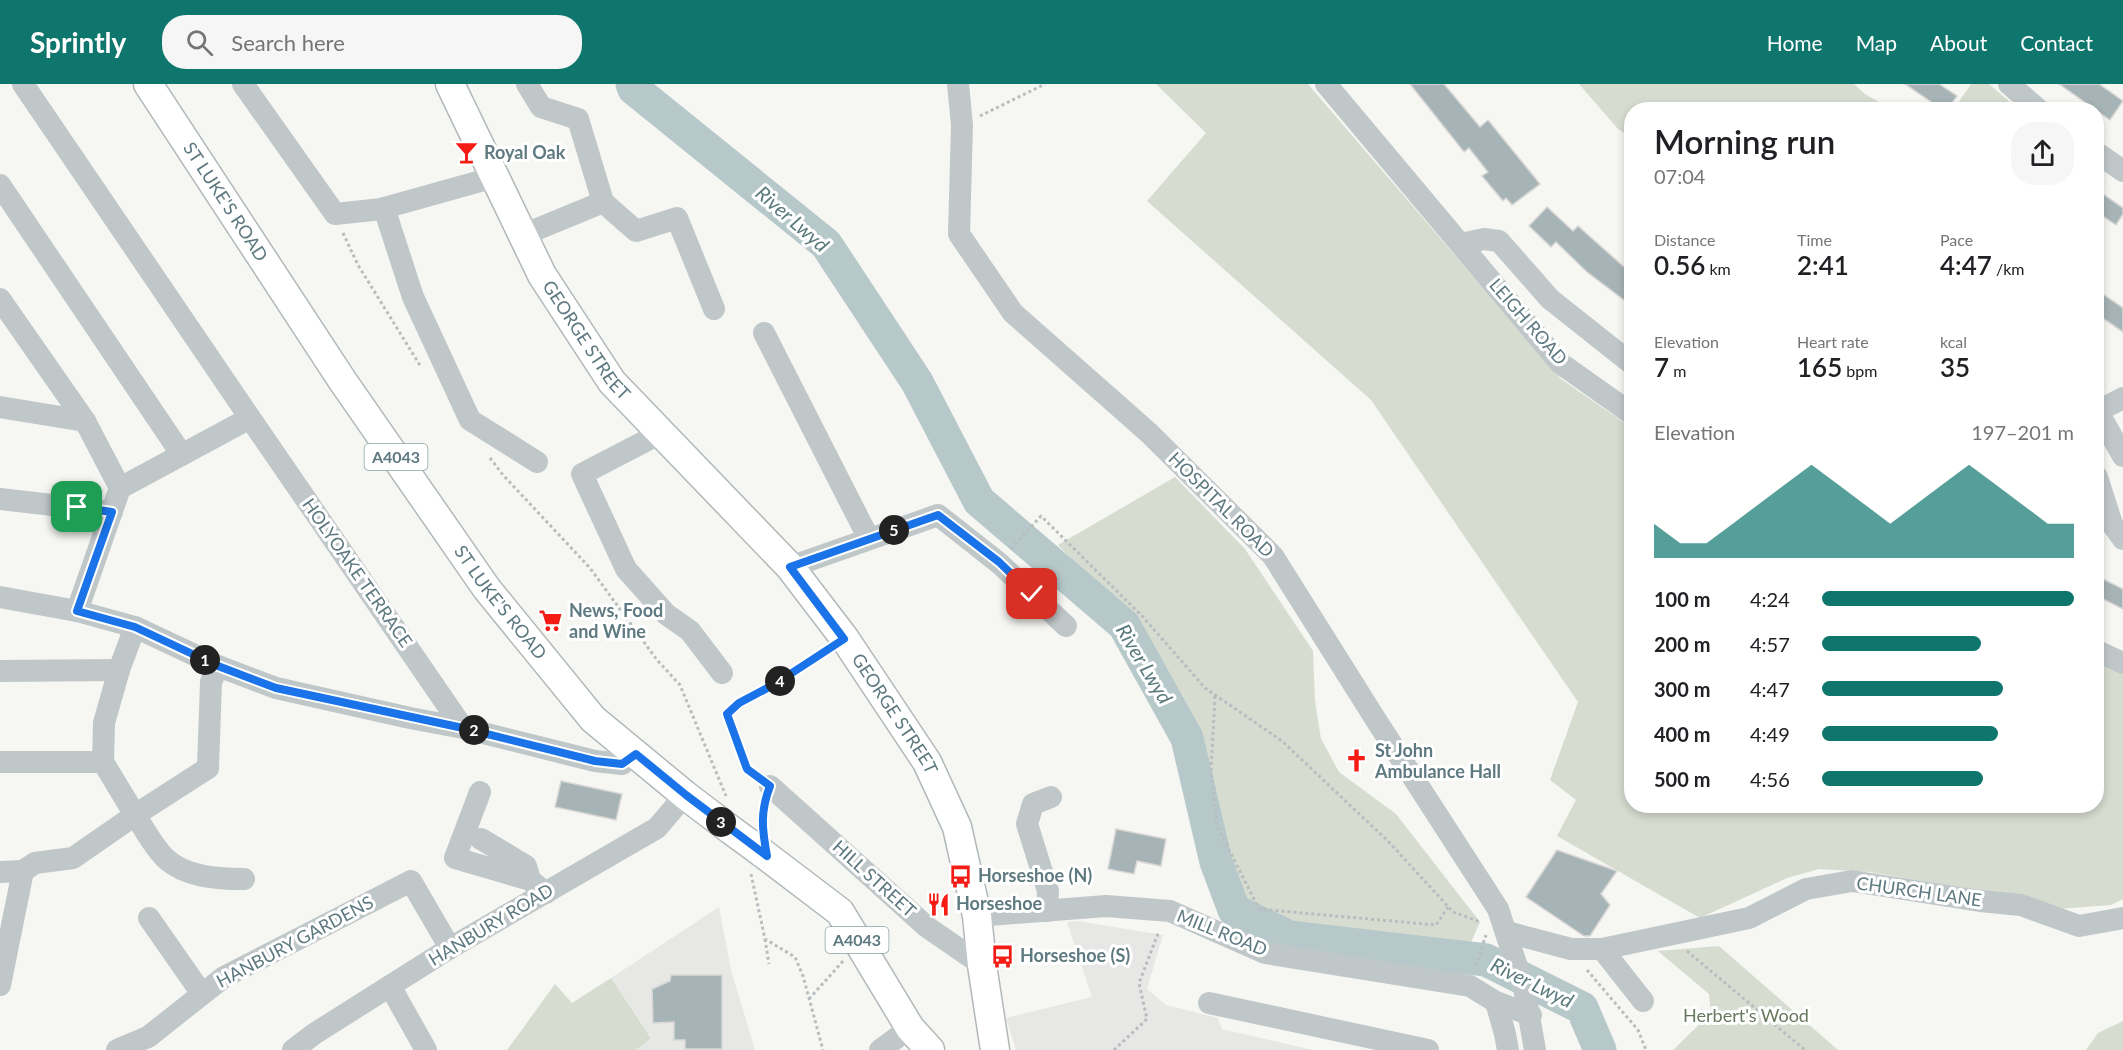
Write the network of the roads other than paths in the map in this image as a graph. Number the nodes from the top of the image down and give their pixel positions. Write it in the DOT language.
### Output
graph roads {
  1 [pos="23,84"];
  2 [pos="148,84"];
  3 [pos="243,84"];
  4 [pos="450,84"];
  5 [pos="527,84"];
  6 [pos="958,84"];
  7 [pos="1326,84"];
  8 [pos="2009,84"];
  9 [pos="2030,102"];
  10 [pos="2104,158"];
  11 [pos="2123,171"];
  12 [pos="495,177"];
  13 [pos="0,185"];
  14 [pos="603,202"];
  15 [pos="384,208"];
  16 [pos="523,236"];
  17 [pos="1461,244"];
  18 [pos="0,299"];
  19 [pos="714,309"];
  20 [pos="764,333"];
  21 [pos="1624,358"];
  22 [pos="2123,398"];
  23 [pos="0,407"];
  24 [pos="2104,407"];
  25 [pos="1624,408"];
  26 [pos="250,418"];
  27 [pos="86,421"];
  28 [pos="2104,422"];
  29 [pos="661,433"];
  30 [pos="182,455"];
  31 [pos="2123,456"];
  32 [pos="537,462"];
  33 [pos="120,489"];
  34 [pos="0,498"];
  35 [pos="2104,499"];
  36 [pos="112,512"];
  37 [pos="869,539"];
  38 [pos="2123,539"];
  39 [pos="790,567"];
  40 [pos="0,597"];
  41 [pos="77,611"];
  42 [pos="1066,626"];
  43 [pos="135,627"];
  44 [pos="2104,654"];
  45 [pos="2123,663"];
  46 [pos="218,666"];
  47 [pos="119,670"];
  48 [pos="0,671"];
  49 [pos="722,673"];
  50 [pos="463,728"];
  51 [pos="636,754"];
  52 [pos="0,762"];
  53 [pos="103,762"];
  54 [pos="770,786"];
  55 [pos="480,792"];
  56 [pos="686,795"];
  57 [pos="1051,797"];
  58 [pos="135,815"];
  59 [pos="480,839"];
  60 [pos="22,871"];
  61 [pos="0,872"];
  62 [pos="244,879"];
  63 [pos="538,887"];
  64 [pos="1047,911"];
  65 [pos="977,916"];
  66 [pos="149,918"];
  67 [pos="2123,918"];
  68 [pos="1502,938"];
  69 [pos="450,948"];
  70 [pos="1602,950"];
  71 [pos="982,965"];
  72 [pos="0,985"];
  73 [pos="390,986"];
  74 [pos="202,994"];
  75 [pos="1643,1001"];
  76 [pos="1496,1002"];
  77 [pos="1209,1004"];
  78 [pos="1531,1015"];
  79 [pos="910,1028"];
  80 [pos="117,1050"];
  81 [pos="293,1050"];
  82 [pos="426,1050"];
  83 [pos="880,1050"];
  84 [pos="930,1050"];
  85 [pos="995,1050"];
  86 [pos="1428,1050"];
  87 [pos="1508,1050"];
  88 [pos="1535,1050"];
  1 -- 26 [label="street, HOLYOAKE TERRACE"];
  2 -- 51 [label="main road, ST LUKE'S ROAD / A4043"];
  3 -- 15 [label="street"];
  4 -- 12 [label="main road, GEORGE STREET"];
  5 -- 14 [label="street"];
  6 -- 68 [label="street, HOSPITAL ROAD"];
  7 -- 17 [label="street, LEIGH ROAD"];
  8 -- 9 [label="street"];
  10 -- 11 [label="street"];
  12 -- 15 [label="street"];
  12 -- 16 [label="main road, GEORGE STREET"];
  13 -- 30 [label="street"];
  14 -- 16 [label="street"];
  14 -- 19 [label="street"];
  15 -- 32 [label="street"];
  16 -- 29 [label="main road, GEORGE STREET"];
  17 -- 21 [label="street, LEIGH ROAD"];
  17 -- 25 [label="street, LEIGH ROAD"];
  18 -- 27 [label="street"];
  20 -- 37 [label="street"];
  22 -- 24 [label="street"];
  23 -- 27 [label="street"];
  26 -- 30 [label="street"];
  26 -- 50 [label="street, HOLYOAKE TERRACE"];
  27 -- 33 [label="street"];
  28 -- 31 [label="street"];
  29 -- 39 [label="main road, GEORGE STREET"];
  29 -- 49 [label="street"];
  30 -- 33 [label="street"];
  33 -- 36 [label="street"];
  34 -- 36 [label="street"];
  35 -- 38 [label="street"];
  36 -- 41 [label="street"];
  37 -- 39 [label="street"];
  37 -- 42 [label="street"];
  39 -- 65 [label="main road, GEORGE STREET"];
  40 -- 41 [label="street"];
  41 -- 43 [label="street"];
  43 -- 46 [label="street"];
  43 -- 47 [label="street"];
  44 -- 45 [label="street"];
  46 -- 50 [label="street"];
  46 -- 58 [label="street"];
  47 -- 48 [label="street"];
  47 -- 53 [label="street"];
  50 -- 51 [label="street"];
  51 -- 56 [label="main road, ST LUKE'S ROAD / A4043"];
  52 -- 53 [label="street"];
  53 -- 58 [label="street"];
  54 -- 71 [label="street, HILL STREET"];
  55 -- 63 [label="street"];
  56 -- 63 [label="street, HANBURY ROAD"];
  56 -- 79 [label="main road, ST LUKE'S ROAD / A4043, bridge"];
  57 -- 64 [label="street"];
  58 -- 60 [label="street"];
  58 -- 62 [label="street"];
  59 -- 63 [label="street"];
  60 -- 61 [label="street"];
  60 -- 72 [label="street"];
  63 -- 69 [label="street, HANBURY ROAD"];
  64 -- 65 [label="street, MILL ROAD"];
  64 -- 76 [label="street, MILL ROAD"];
  65 -- 71 [label="main road, GEORGE STREET"];
  66 -- 74 [label="street"];
  67 -- 70 [label="street, CHURCH LANE"];
  68 -- 70 [label="street, CHURCH LANE"];
  68 -- 78 [label="street, HOSPITAL ROAD"];
  69 -- 73 [label="street, HANBURY ROAD"];
  69 -- 74 [label="street, HANBURY GARDENS"];
  70 -- 75 [label="street"];
  71 -- 85 [label="main road, GEORGE STREET"];
  73 -- 81 [label="street, HANBURY ROAD"];
  73 -- 82 [label="street"];
  74 -- 80 [label="street, HANBURY GARDENS"];
  76 -- 78 [label="street, MILL ROAD"];
  76 -- 87 [label="street"];
  77 -- 86 [label="street"];
  78 -- 88 [label="street, HOSPITAL ROAD"];
  79 -- 83 [label="street"];
  79 -- 84 [label="main road, ST LUKE'S ROAD / A4043"];
}
